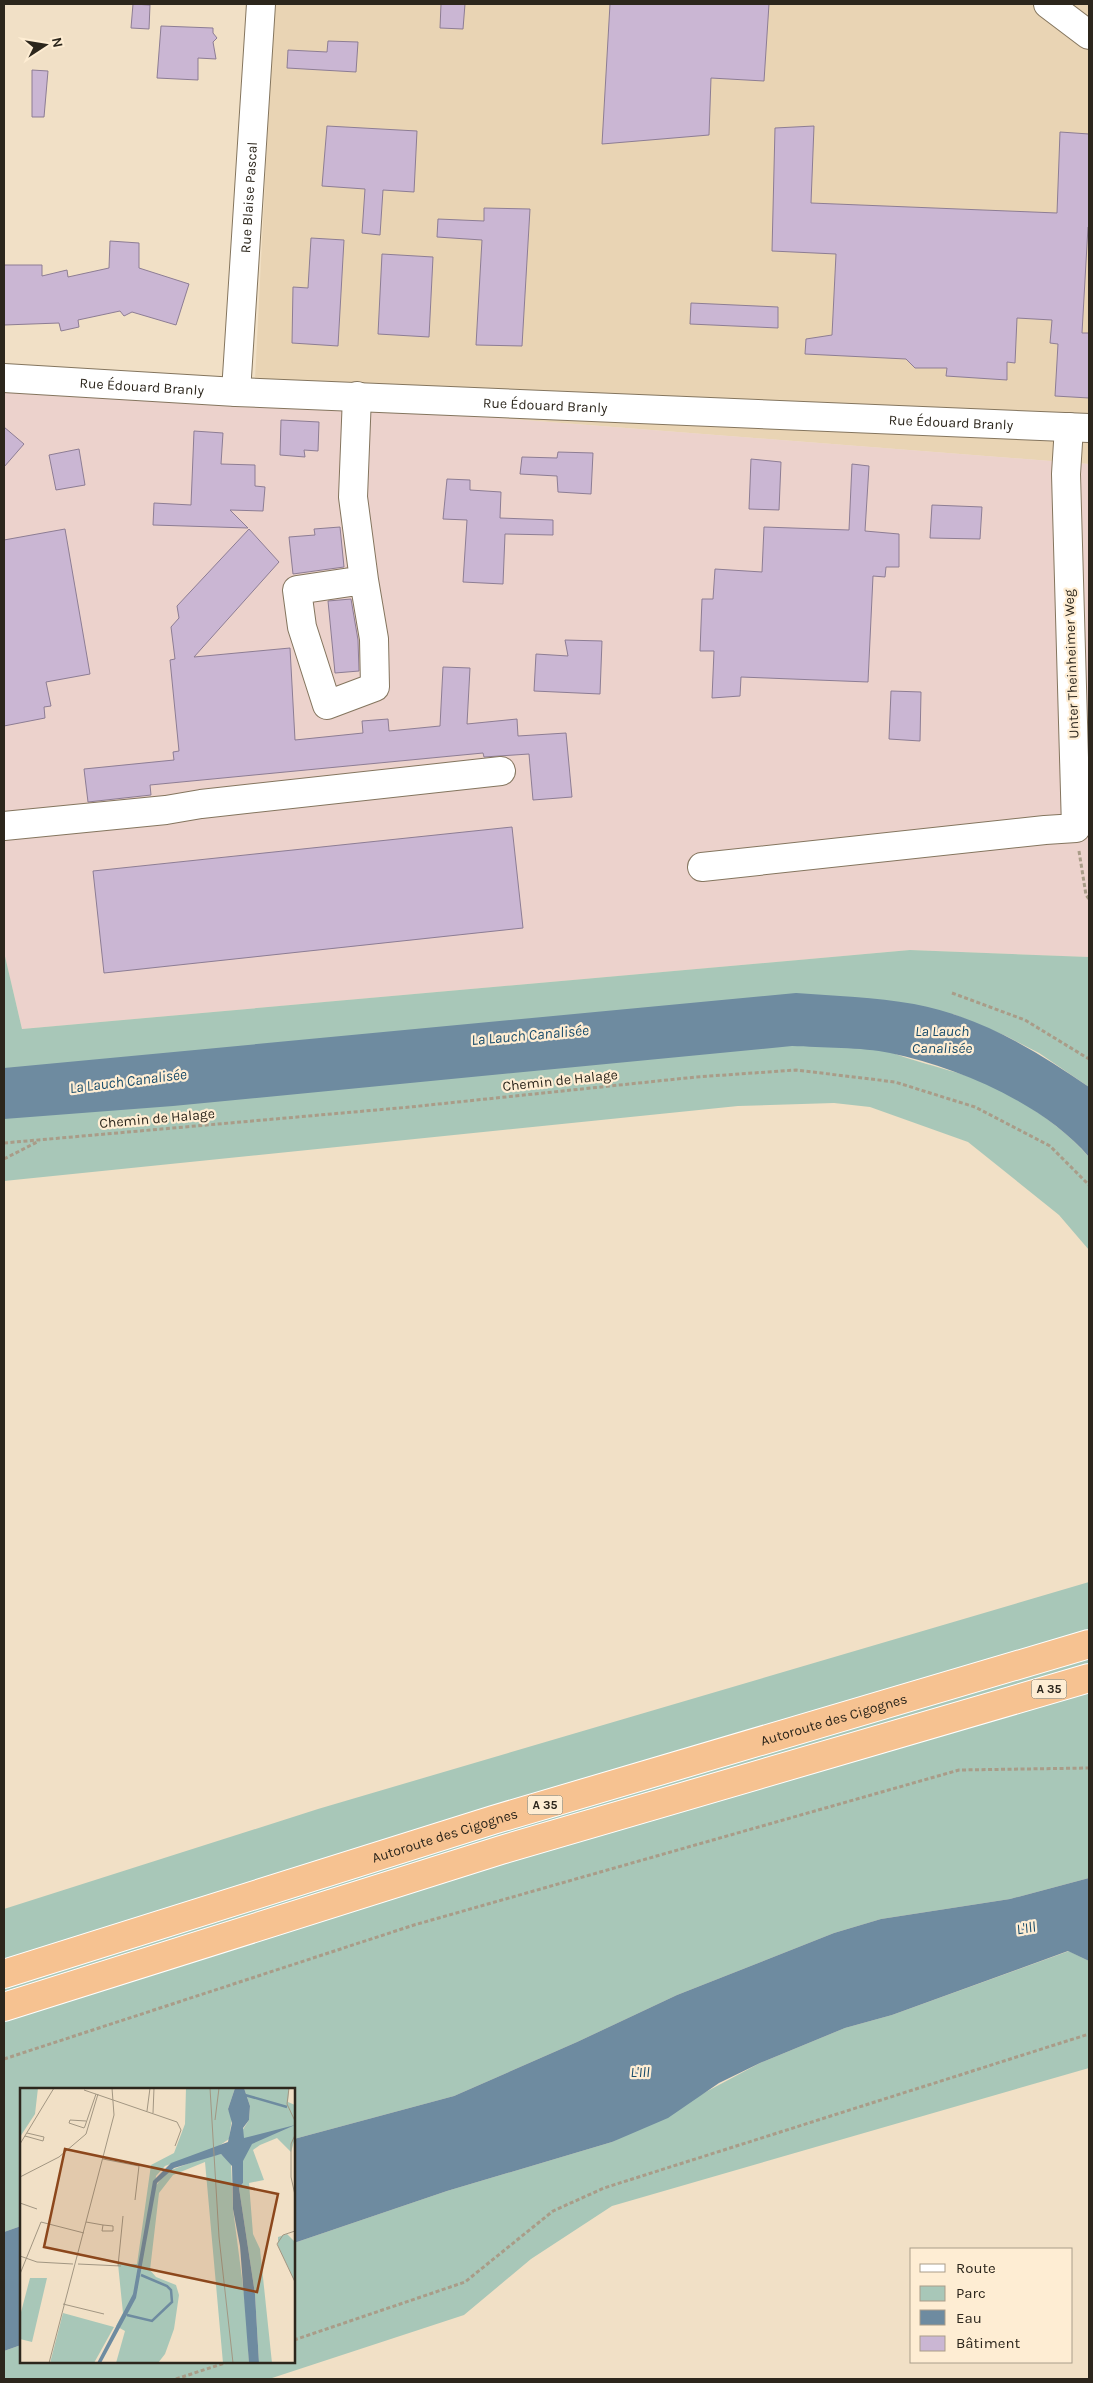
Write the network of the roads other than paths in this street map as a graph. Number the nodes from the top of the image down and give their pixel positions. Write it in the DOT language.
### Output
graph roads {
  1 [pos="262,4"];
  2 [pos="1048,4"];
  3 [pos="1089,35"];
  4 [pos="4,378"];
  5 [pos="236,392"];
  6 [pos="357,396"];
  7 [pos="1079,427"];
  8 [pos="364,580"];
  9 [pos="501,771"];
  10 [pos="4,826"];
  11 [pos="702,867"];
  12 [pos="1089,1644"];
  13 [pos="1089,1678"];
  14 [pos="4,1974"];
  15 [pos="4,2007"];
  1 -- 5 [label="street, Rue Blaise Pascal"];
  2 -- 3 [label="street"];
  4 -- 5 [label="street, Rue Édouard Branly"];
  5 -- 6 [label="street, Rue Édouard Branly"];
  6 -- 7 [label="street, Rue Édouard Branly"];
  6 -- 8 [label="street"];
  7 -- 11 [label="street, Unter Theinheimer Weg"];
  8 -- 8 [label="street"];
  9 -- 10 [label="street"];
  12 -- 14 [label="highway, Autoroute des Cigognes / A 35"];
  13 -- 15 [label="highway, A 35"];
}
